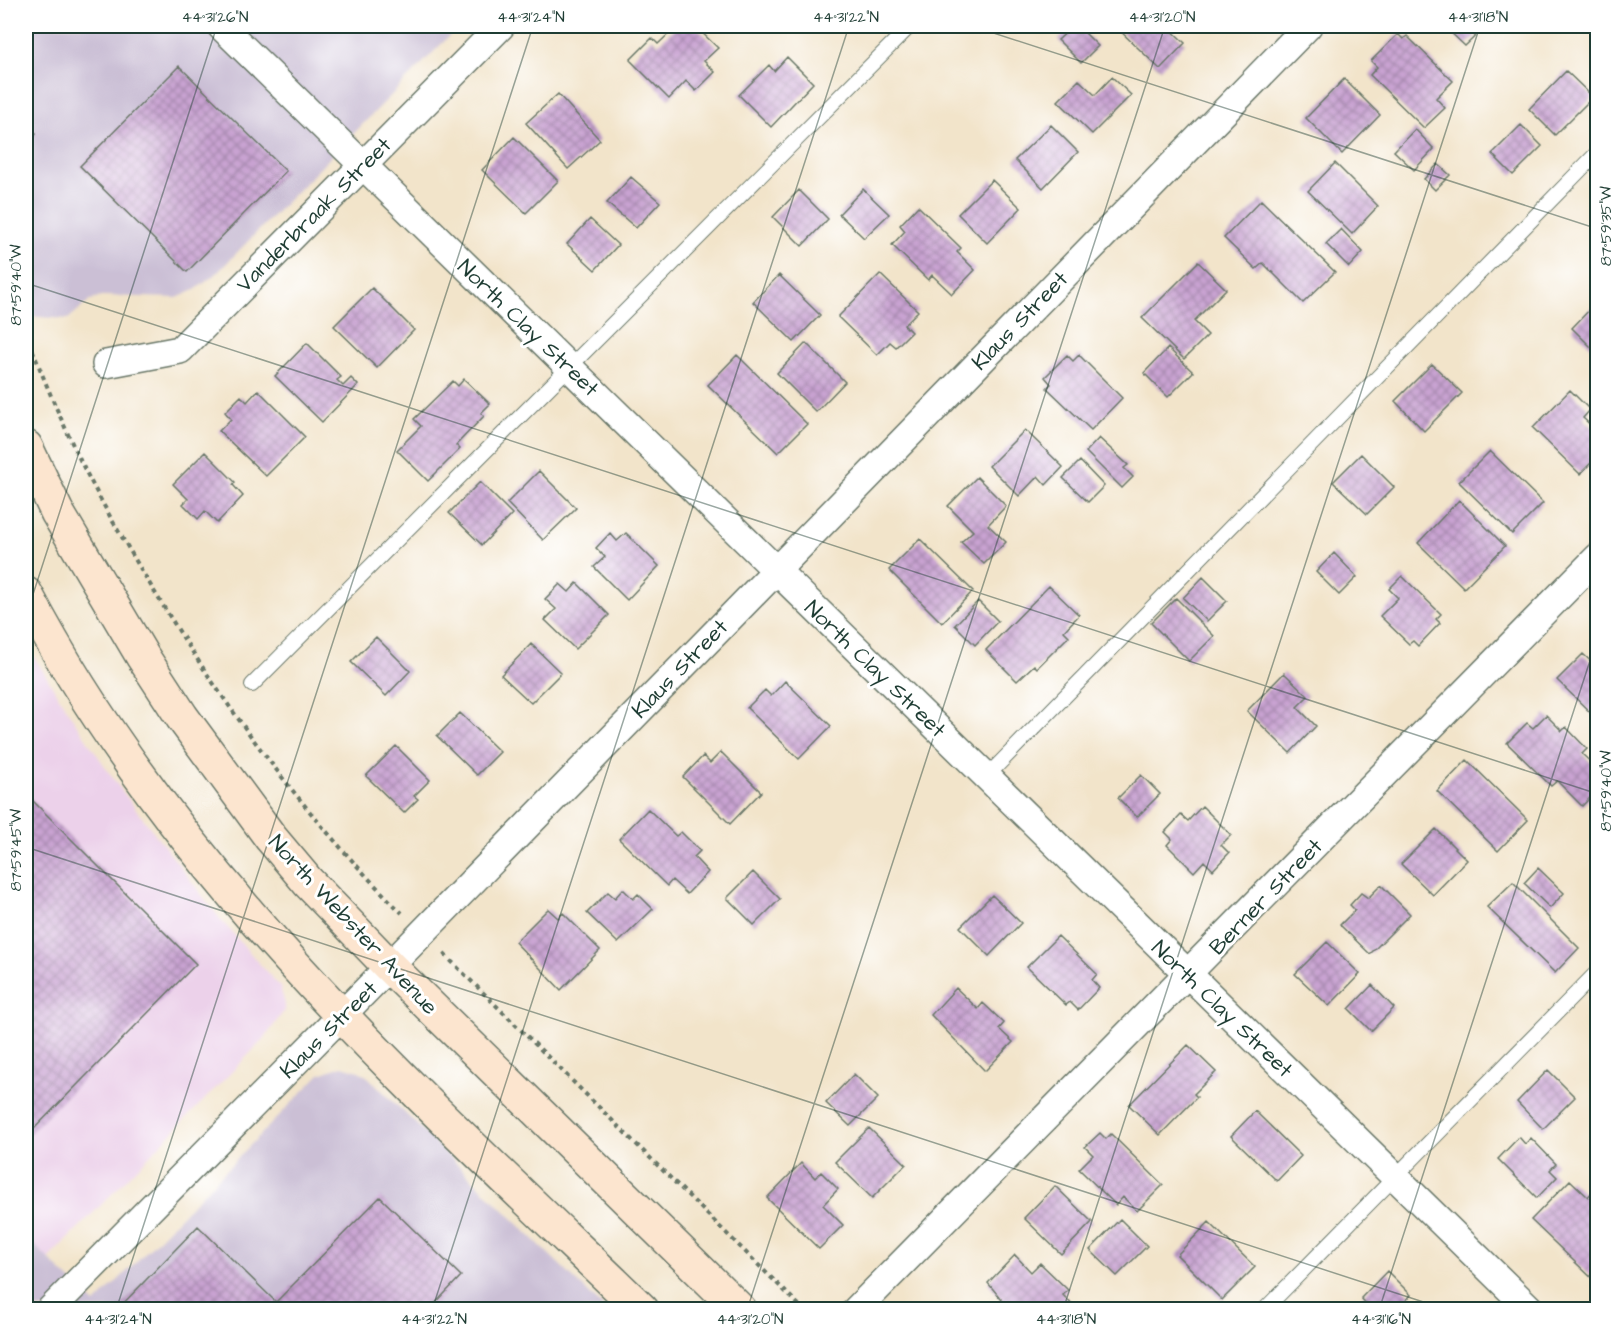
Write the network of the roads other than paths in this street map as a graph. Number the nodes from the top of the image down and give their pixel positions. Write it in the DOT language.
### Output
graph roads {
  1 [pos="221,26"];
  2 [pos="501,26"];
  3 [pos="910,26"];
  4 [pos="1308,26"];
  5 [pos="1598,152"];
  6 [pos="362,164"];
  7 [pos="106,364"];
  8 [pos="570,367"];
  9 [pos="26,447"];
  10 [pos="1598,557"];
  11 [pos="776,569"];
  12 [pos="26,594"];
  13 [pos="252,685"];
  14 [pos="987,776"];
  15 [pos="389,966"];
  16 [pos="1598,971"];
  17 [pos="1188,974"];
  18 [pos="342,1015"];
  19 [pos="1394,1175"];
  20 [pos="50,1310"];
  21 [pos="642,1310"];
  22 [pos="740,1310"];
  23 [pos="856,1310"];
  24 [pos="1264,1310"];
  25 [pos="1531,1310"];
  1 -- 6 [label="street, North Clay Street"];
  2 -- 6 [label="street, Vanderbraak Street"];
  3 -- 8 [label="lane"];
  4 -- 11 [label="street, Klaus Street"];
  5 -- 14 [label="lane"];
  6 -- 7 [label="street, Vanderbraak Street"];
  6 -- 8 [label="street, North Clay Street"];
  8 -- 11 [label="street, North Clay Street"];
  8 -- 13 [label="lane"];
  9 -- 15 [label="main road, North Webster Avenue"];
  10 -- 17 [label="street, Berner Street"];
  11 -- 14 [label="street, North Clay Street"];
  11 -- 15 [label="street, Klaus Street"];
  12 -- 18 [label="main road"];
  14 -- 17 [label="street, North Clay Street"];
  15 -- 18 [label="street, Klaus Street"];
  15 -- 22 [label="main road, North Webster Avenue"];
  16 -- 19 [label="lane"];
  17 -- 19 [label="street, North Clay Street"];
  17 -- 23 [label="street, Berner Street"];
  18 -- 20 [label="street, Klaus Street"];
  18 -- 21 [label="main road"];
  19 -- 24 [label="lane"];
  19 -- 25 [label="street, North Clay Street"];
}
